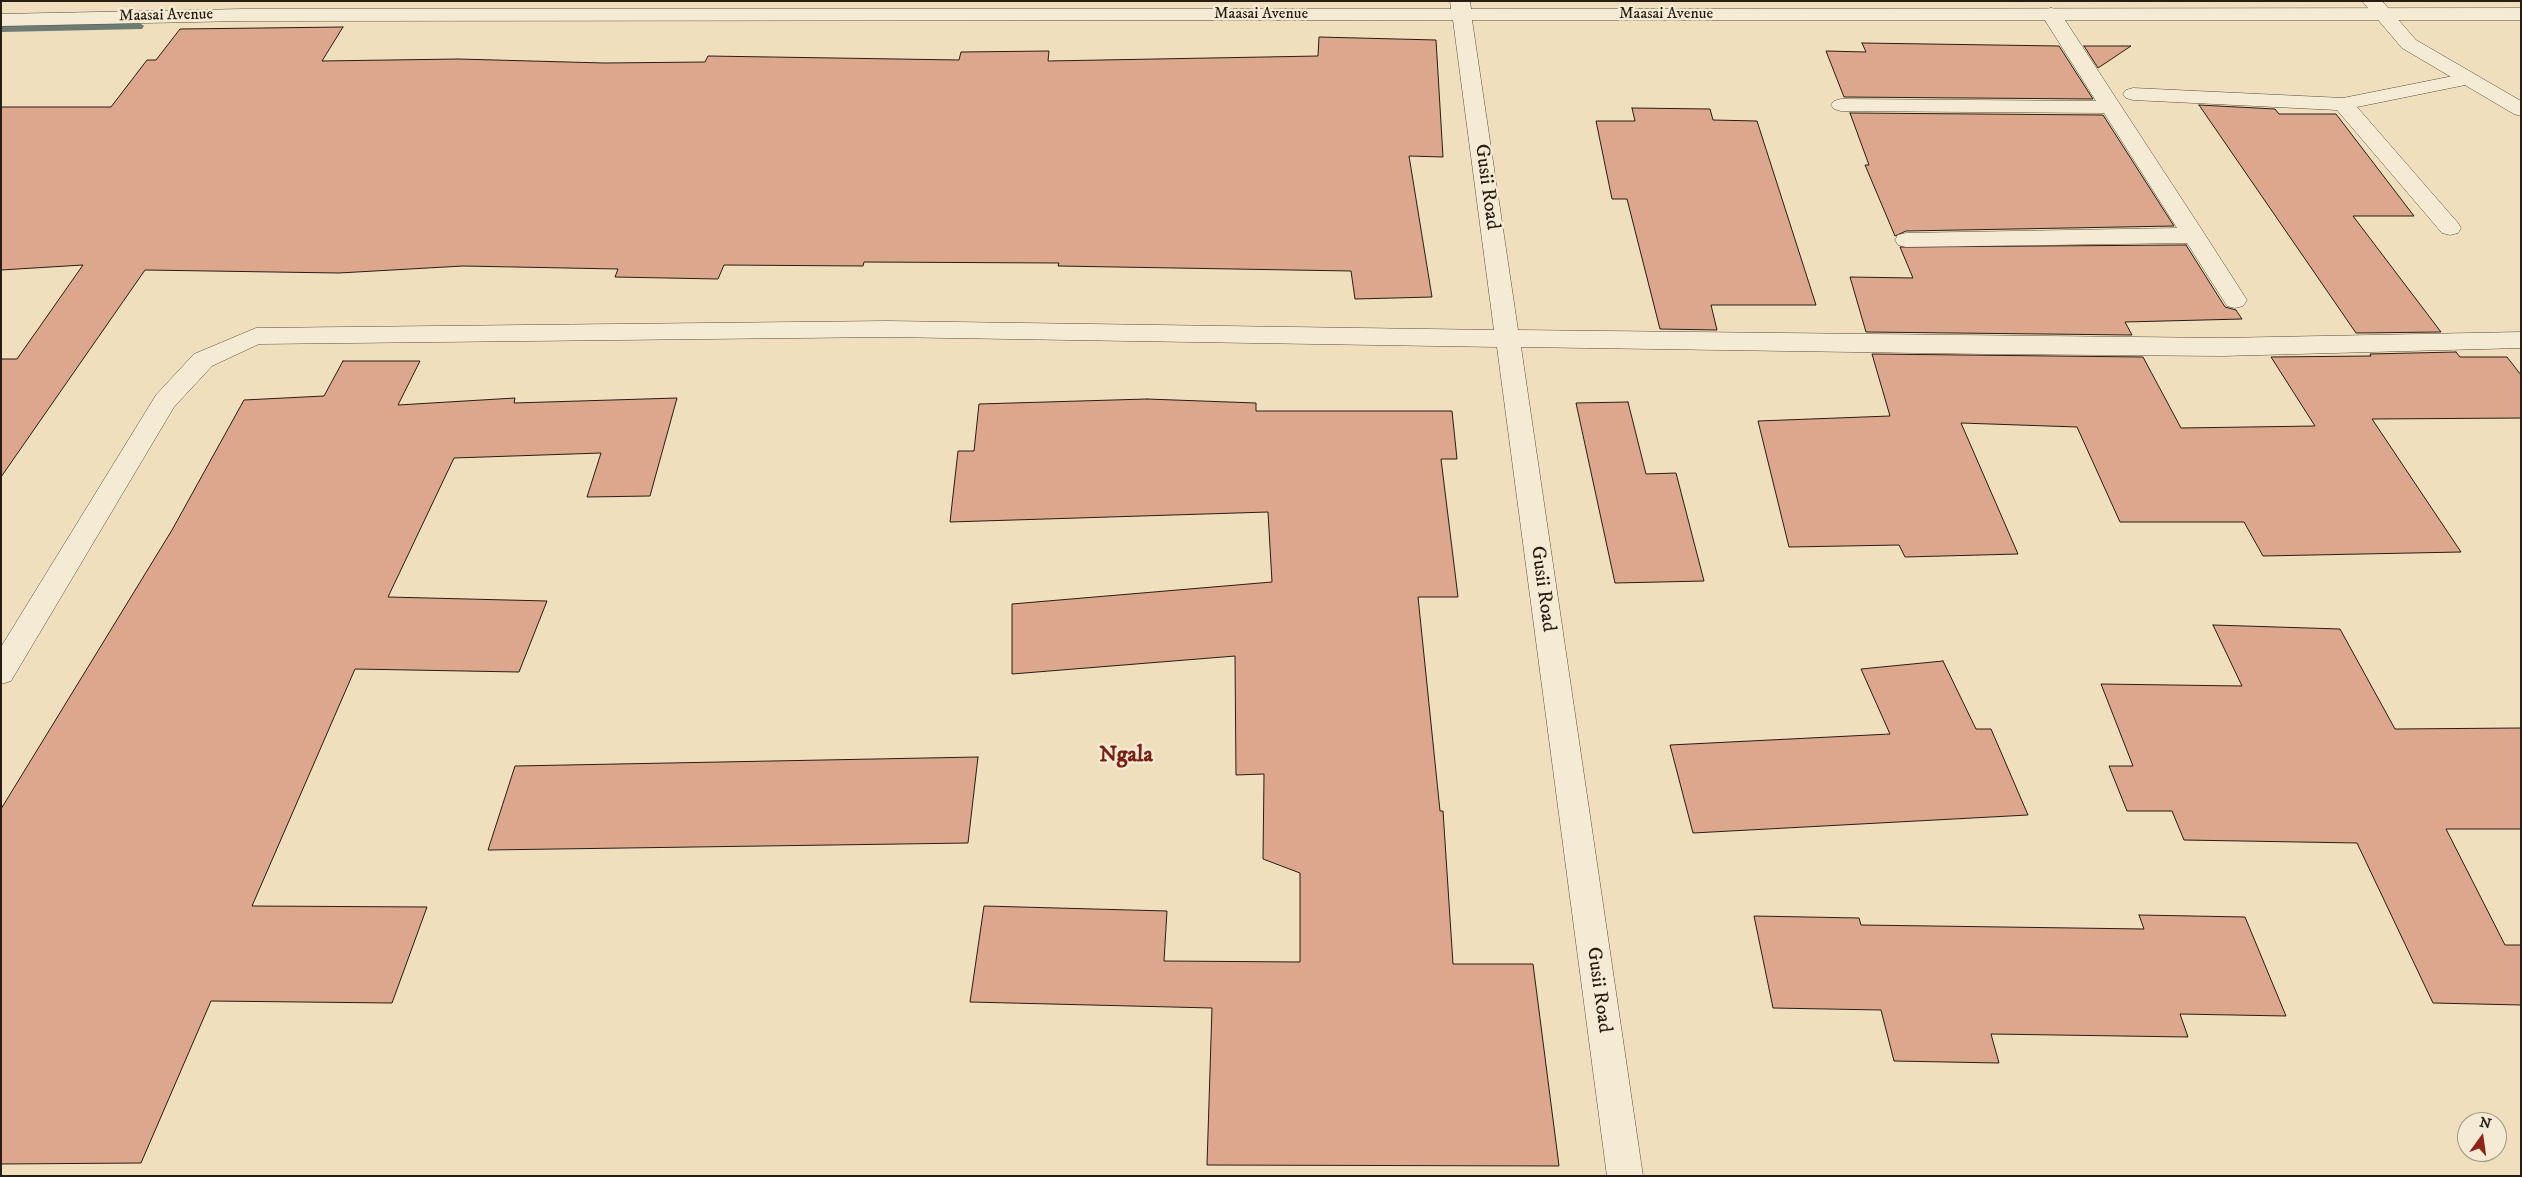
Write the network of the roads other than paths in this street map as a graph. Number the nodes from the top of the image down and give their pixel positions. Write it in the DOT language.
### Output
graph roads {
  1 [pos="2377,7"];
  2 [pos="247,8"];
  3 [pos="1461,8"];
  4 [pos="2051,14"];
  5 [pos="2521,14"];
  6 [pos="1,20"];
  7 [pos="2468,79"];
  8 [pos="2133,94"];
  9 [pos="2344,104"];
  10 [pos="1841,105"];
  11 [pos="2110,106"];
  12 [pos="2521,110"];
  13 [pos="2450,228"];
  14 [pos="2194,235"];
  15 [pos="1906,240"];
  16 [pos="2234,300"];
  17 [pos="1507,337"];
  18 [pos="2521,340"];
  19 [pos="1,672"];
  20 [pos="1624,1176"];
  1 -- 4 [label="street, Maasai Avenue"];
  1 -- 5 [label="street, Maasai Avenue"];
  1 -- 7 [label="street"];
  2 -- 3 [label="street, Maasai Avenue"];
  2 -- 6 [label="street, Maasai Avenue"];
  3 -- 4 [label="street, Maasai Avenue"];
  3 -- 17 [label="street, Gusii Road"];
  4 -- 11 [label="street"];
  7 -- 9 [label="street"];
  7 -- 12 [label="street"];
  8 -- 9 [label="street"];
  9 -- 13 [label="street"];
  10 -- 11 [label="street"];
  11 -- 14 [label="street"];
  14 -- 15 [label="street"];
  14 -- 16 [label="street"];
  17 -- 18 [label="street"];
  17 -- 19 [label="street"];
  17 -- 20 [label="street, Gusii Road"];
}
